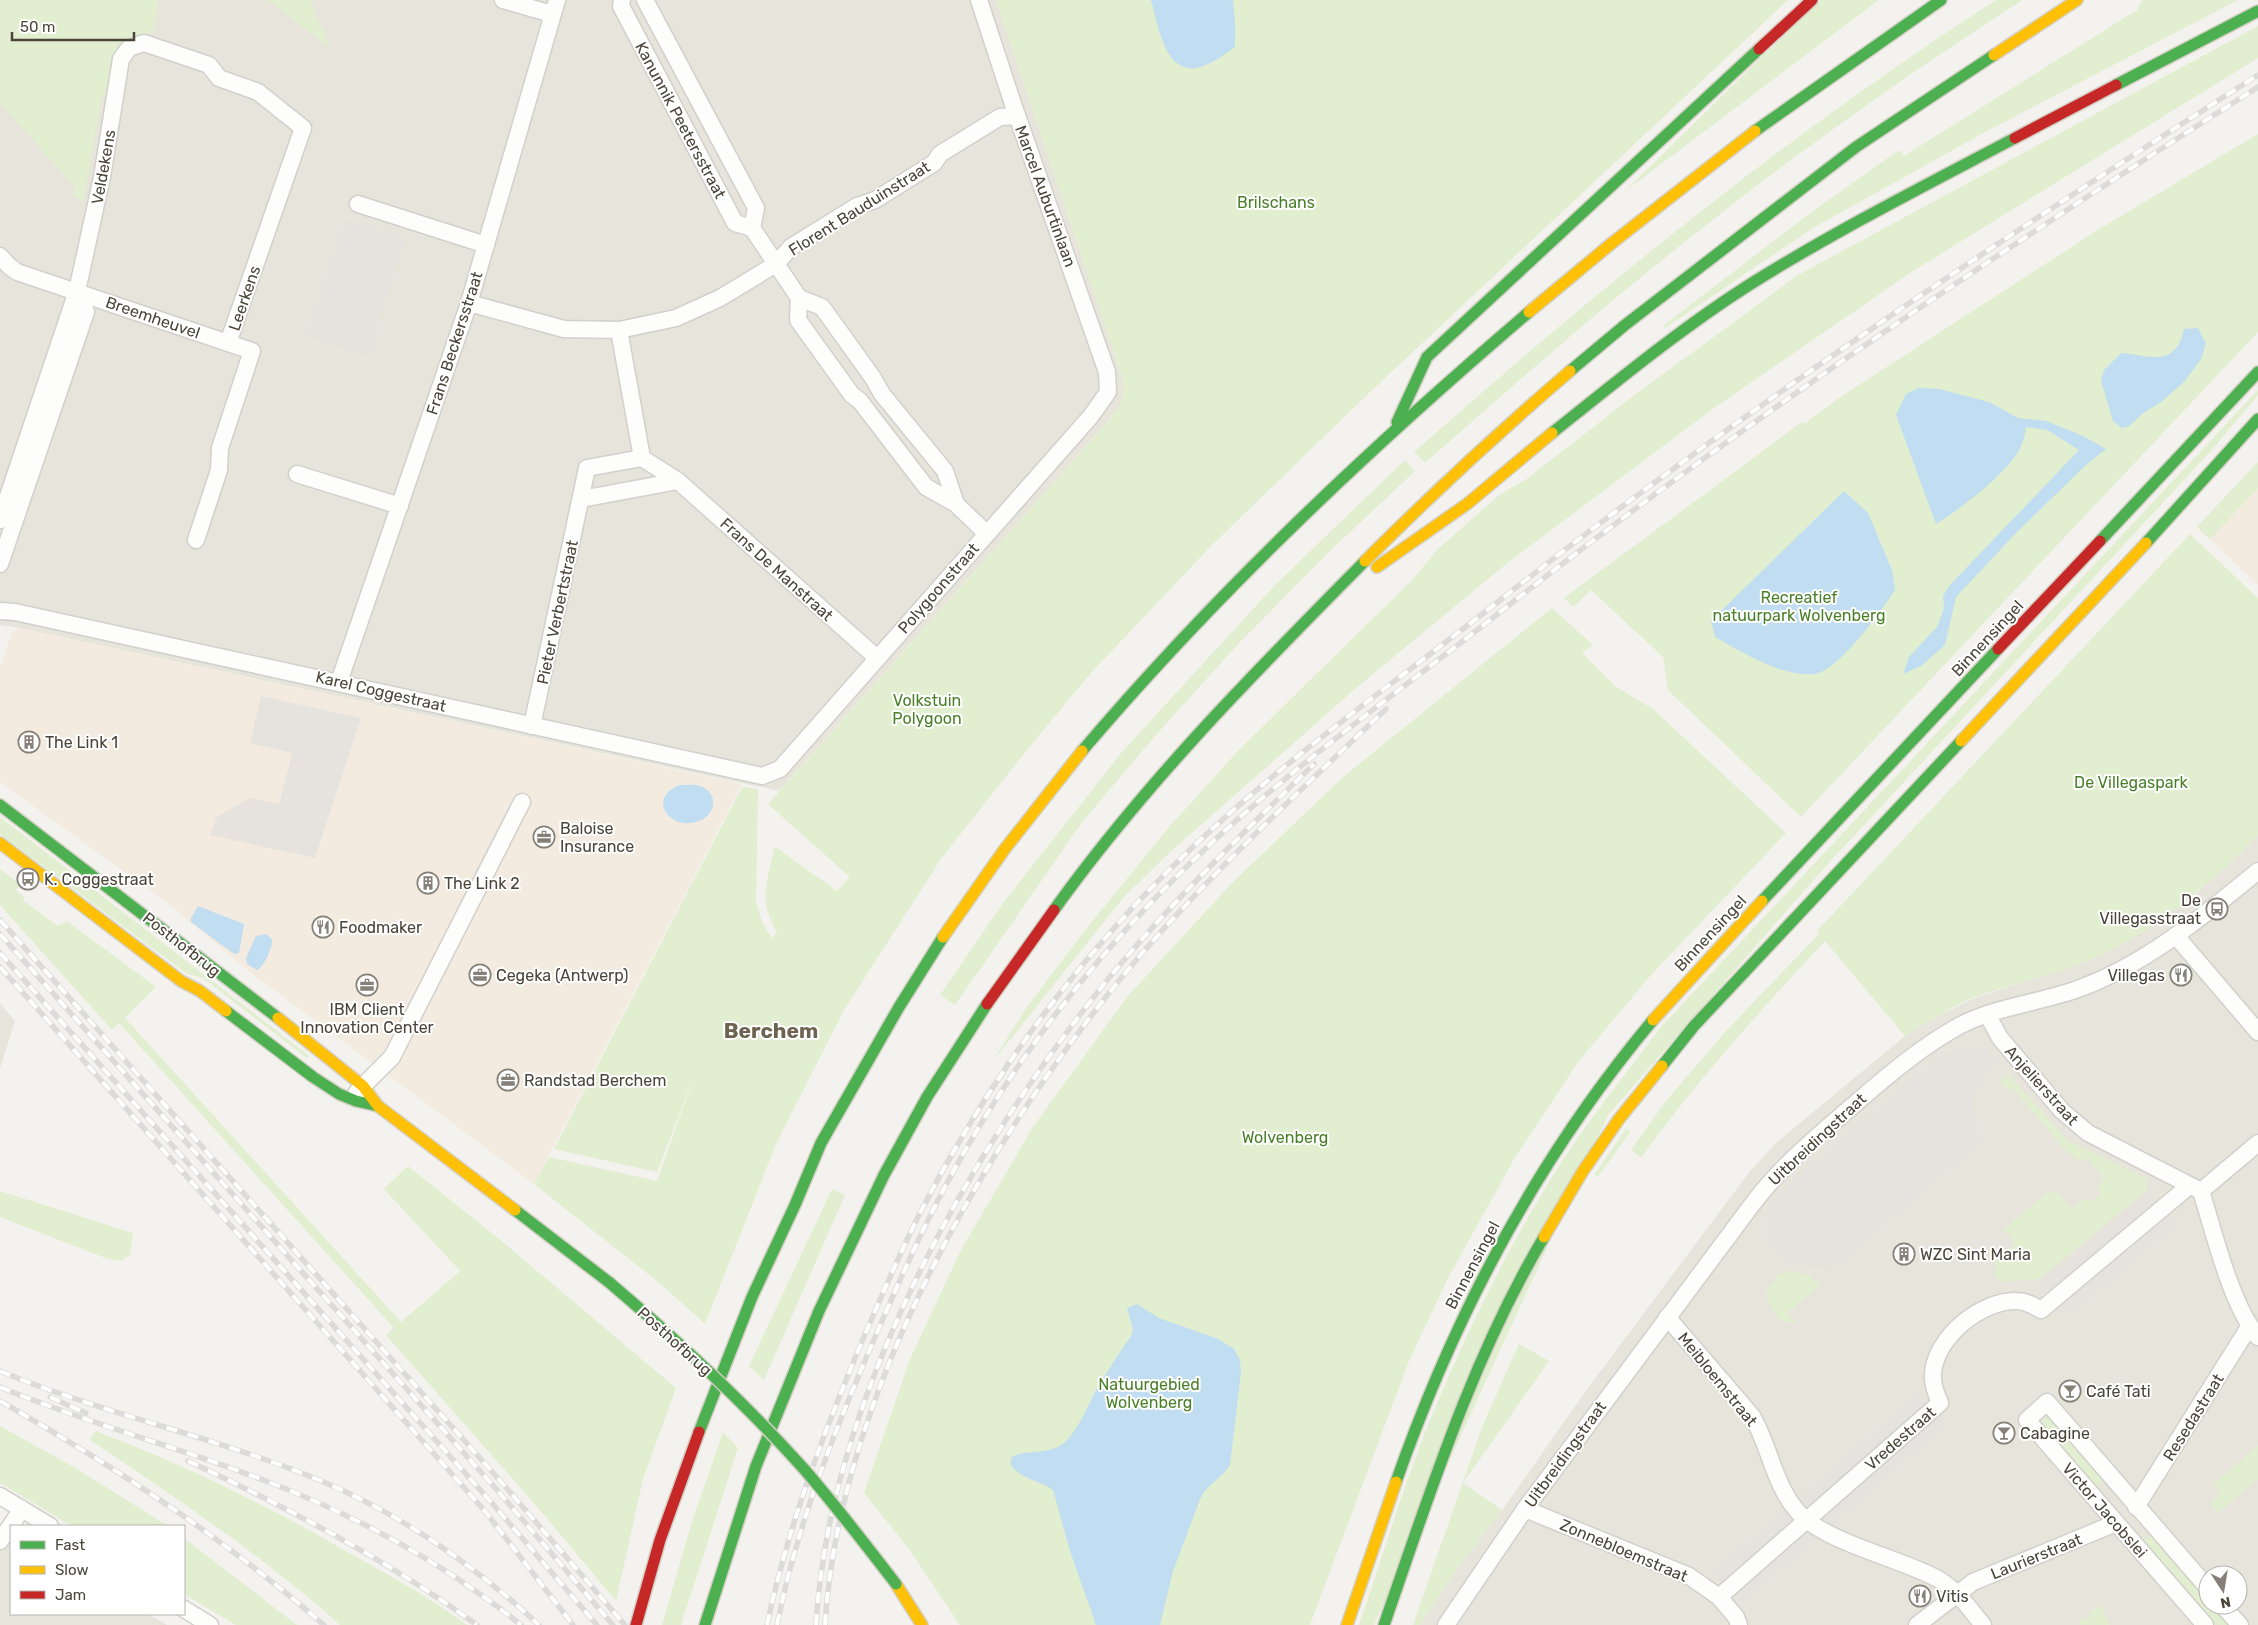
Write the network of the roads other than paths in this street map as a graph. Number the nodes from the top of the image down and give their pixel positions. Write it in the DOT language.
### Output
graph roads {
  1 [pos="503,0"];
  2 [pos="622,0"];
  3 [pos="645,0"];
  4 [pos="979,0"];
  5 [pos="1812,0"];
  6 [pos="1941,0"];
  7 [pos="2077,0"];
  8 [pos="554,7"];
  9 [pos="2258,11"];
  10 [pos="132,46"];
  11 [pos="1017,116"];
  12 [pos="358,204"];
  13 [pos="752,228"];
  14 [pos="486,245"];
  15 [pos="0,256"];
  16 [pos="776,264"];
  17 [pos="77,291"];
  18 [pos="799,298"];
  19 [pos="469,303"];
  20 [pos="620,330"];
  21 [pos="228,343"];
  22 [pos="2258,372"];
  23 [pos="1108,392"];
  24 [pos="2258,419"];
  25 [pos="39,425"];
  26 [pos="1393,433"];
  27 [pos="642,458"];
  28 [pos="297,474"];
  29 [pos="678,481"];
  30 [pos="581,499"];
  31 [pos="956,504"];
  32 [pos="400,506"];
  33 [pos="0,520"];
  34 [pos="986,533"];
  35 [pos="196,540"];
  36 [pos="0,564"];
  37 [pos="1322,604"];
  38 [pos="0,612"];
  39 [pos="876,657"];
  40 [pos="339,682"];
  41 [pos="532,726"];
  42 [pos="762,776"];
  43 [pos="522,802"];
  44 [pos="0,804"];
  45 [pos="0,843"];
  46 [pos="2258,871"];
  47 [pos="2176,936"];
  48 [pos="1987,1014"];
  49 [pos="2258,1032"];
  50 [pos="363,1086"];
  51 [pos="351,1099"];
  52 [pos="378,1106"];
  53 [pos="2258,1143"];
  54 [pos="2195,1188"];
  55 [pos="1667,1317"];
  56 [pos="2255,1330"];
  57 [pos="0,1496"];
  58 [pos="2136,1507"];
  59 [pos="22,1509"];
  60 [pos="1525,1509"];
  61 [pos="1807,1521"];
  62 [pos="2116,1523"];
  63 [pos="11,1525"];
  64 [pos="48,1525"];
  65 [pos="10,1526"];
  66 [pos="0,1541"];
  67 [pos="2198,1577"];
  68 [pos="1958,1593"];
  69 [pos="1719,1597"];
  70 [pos="185,1610"];
  71 [pos="2231,1615"];
  72 [pos="210,1625"];
  73 [pos="636,1625"];
  74 [pos="705,1625"];
  75 [pos="922,1625"];
  76 [pos="1347,1625"];
  77 [pos="1384,1625"];
  78 [pos="1446,1625"];
  79 [pos="1740,1625"];
  80 [pos="1917,1625"];
  81 [pos="1983,1625"];
  82 [pos="2205,1625"];
  83 [pos="2240,1625"];
  1 -- 8 [label="street"];
  2 -- 13 [label="street, Kanunnik Peetersstraat"];
  3 -- 13 [label="street, Kanunnik Peetersstraat"];
  4 -- 11 [label="street, Marcel Auburtinlaan"];
  5 -- 26 [label="main road"];
  6 -- 26 [label="main road"];
  7 -- 37 [label="main road"];
  8 -- 14 [label="street, Frans Beckersstraat"];
  9 -- 37 [label="main road"];
  10 -- 17 [label="street, Veldekens"];
  10 -- 21 [label="street, Leerkens"];
  11 -- 16 [label="street, Florent Bauduinstraat"];
  11 -- 23 [label="street, Marcel Auburtinlaan"];
  12 -- 14 [label="street"];
  13 -- 16 [label="street, Kanunnik Peetersstraat"];
  14 -- 19 [label="street, Frans Beckersstraat"];
  15 -- 17 [label="street, Breemheuvel"];
  16 -- 18 [label="street, Kanunnik Peetersstraat"];
  16 -- 20 [label="street, Florent Bauduinstraat"];
  17 -- 21 [label="street, Breemheuvel"];
  17 -- 25 [label="street"];
  18 -- 31 [label="street"];
  18 -- 31 [label="street"];
  19 -- 20 [label="street, Florent Bauduinstraat"];
  19 -- 32 [label="street, Frans Beckersstraat"];
  20 -- 27 [label="street"];
  21 -- 35 [label="street, Leerkens"];
  22 -- 76 [label="main road, Binnensingel"];
  23 -- 34 [label="street, Polygoonstraat"];
  24 -- 77 [label="main road"];
  25 -- 33 [label="street"];
  25 -- 36 [label="street"];
  26 -- 73 [label="main road"];
  27 -- 29 [label="street, Frans De Manstraat"];
  27 -- 30 [label="street, Pieter Verbertstraat"];
  28 -- 32 [label="street"];
  29 -- 30 [label="street"];
  29 -- 39 [label="street, Frans De Manstraat"];
  30 -- 41 [label="street, Pieter Verbertstraat"];
  31 -- 34 [label="street"];
  32 -- 40 [label="street, Frans Beckersstraat"];
  34 -- 39 [label="street, Polygoonstraat"];
  37 -- 74 [label="main road"];
  38 -- 40 [label="street, Karel Coggestraat"];
  39 -- 42 [label="street, Polygoonstraat"];
  40 -- 41 [label="street, Karel Coggestraat"];
  41 -- 42 [label="street, Karel Coggestraat"];
  43 -- 50 [label="street"];
  44 -- 50 [label="main road, Posthofbrug"];
  45 -- 51 [label="main road, Posthofbrug"];
  46 -- 47 [label="street, Uitbreidingstraat"];
  47 -- 48 [label="street, Uitbreidingstraat"];
  47 -- 49 [label="street"];
  48 -- 54 [label="street, Anjelierstraat"];
  48 -- 55 [label="street, Uitbreidingstraat"];
  50 -- 51 [label="street"];
  50 -- 52 [label="main road, Posthofbrug"];
  51 -- 52 [label="main road, Posthofbrug"];
  52 -- 75 [label="main road, Posthofbrug, bridge"];
  53 -- 54 [label="street, Vredestraat"];
  54 -- 56 [label="street"];
  54 -- 61 [label="street, Vredestraat"];
  55 -- 60 [label="street, Uitbreidingstraat"];
  55 -- 61 [label="street, Meibloemstraat"];
  56 -- 58 [label="street, Resedastraat"];
  57 -- 59 [label="street"];
  58 -- 62 [label="street, Victor Jacobslei"];
  58 -- 67 [label="street, Victor Jacobslei"];
  59 -- 63 [label="street"];
  59 -- 64 [label="street"];
  60 -- 69 [label="street, Zonnebloemstraat"];
  60 -- 78 [label="street, Uitbreidingstraat"];
  61 -- 68 [label="street"];
  61 -- 69 [label="street, Vredestraat"];
  62 -- 68 [label="street, Laurierstraat"];
  62 -- 82 [label="street, Victor Jacobslei"];
  65 -- 66 [label="street"];
  68 -- 80 [label="street, Laurierstraat"];
  68 -- 81 [label="street"];
  69 -- 79 [label="street, Zonnebloemstraat"];
  70 -- 72 [label="street"];
  71 -- 83 [label="street"];
}
